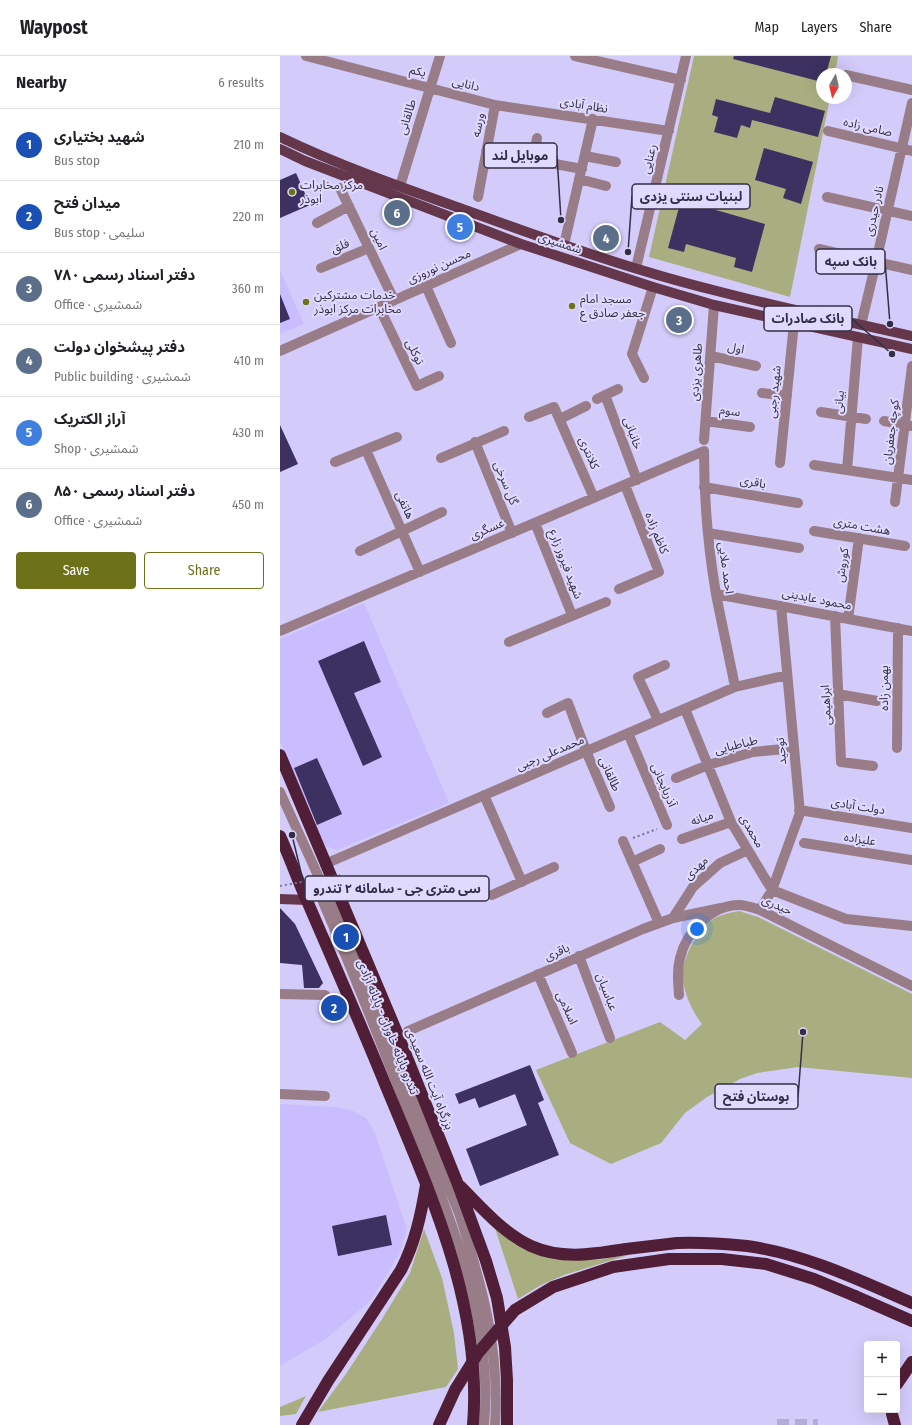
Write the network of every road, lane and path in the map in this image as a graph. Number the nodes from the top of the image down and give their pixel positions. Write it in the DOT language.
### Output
graph roads {
  1 [pos="306,56"];
  2 [pos="440,56"];
  3 [pos="575,56"];
  4 [pos="686,56"];
  5 [pos="852,76"];
  6 [pos="681,80"];
  7 [pos="430,88"];
  8 [pos="912,90"];
  9 [pos="912,103"];
  10 [pos="495,105"];
  11 [pos="593,119"];
  12 [pos="669,131"];
  13 [pos="828,131"];
  14 [pos="280,137"];
  15 [pos="537,138"];
  16 [pos="280,149"];
  17 [pos="902,149"];
  18 [pos="486,151"];
  19 [pos="912,151"];
  20 [pos="585,156"];
  21 [pos="533,160"];
  22 [pos="616,162"];
  23 [pos="580,174"];
  24 [pos="400,186"];
  25 [pos="606,186"];
  26 [pos="340,188"];
  27 [pos="396,196"];
  28 [pos="478,197"];
  29 [pos="827,197"];
  30 [pos="349,206"];
  31 [pos="888,210"];
  32 [pos="912,216"];
  33 [pos="317,223"];
  34 [pos="526,232"];
  35 [pos="521,244"];
  36 [pos="564,245"];
  37 [pos="369,248"];
  38 [pos="819,249"];
  39 [pos="560,257"];
  40 [pos="876,262"];
  41 [pos="321,268"];
  42 [pos="636,268"];
  43 [pos="912,270"];
  44 [pos="658,274"];
  45 [pos="631,280"];
  46 [pos="426,286"];
  47 [pos="653,287"];
  48 [pos="716,291"];
  49 [pos="394,300"];
  50 [pos="714,305"];
  51 [pos="379,307"];
  52 [pos="796,309"];
  53 [pos="794,323"];
  54 [pos="861,325"];
  55 [pos="912,336"];
  56 [pos="858,337"];
  57 [pos="451,343"];
  58 [pos="912,349"];
  59 [pos="280,351"];
  60 [pos="710,356"];
  61 [pos="756,366"];
  62 [pos="912,366"];
  63 [pos="439,376"];
  64 [pos="644,378"];
  65 [pos="618,389"];
  66 [pos="762,394"];
  67 [pos="787,396"];
  68 [pos="586,406"];
  69 [pos="821,412"];
  70 [pos="851,417"];
  71 [pos="529,418"];
  72 [pos="866,418"];
  73 [pos="560,419"];
  74 [pos="706,421"];
  75 [pos="884,421"];
  76 [pos="909,425"];
  77 [pos="750,427"];
  78 [pos="504,431"];
  79 [pos="397,437"];
  80 [pos="704,440"];
  81 [pos="476,442"];
  82 [pos="366,450"];
  83 [pos="704,451"];
  84 [pos="441,458"];
  85 [pos="335,462"];
  86 [pos="780,463"];
  87 [pos="814,465"];
  88 [pos="847,470"];
  89 [pos="898,478"];
  90 [pos="637,480"];
  91 [pos="912,480"];
  92 [pos="624,485"];
  93 [pos="704,487"];
  94 [pos="594,498"];
  95 [pos="895,502"];
  96 [pos="798,503"];
  97 [pos="442,512"];
  98 [pos="535,523"];
  99 [pos="814,531"];
  100 [pos="403,532"];
  101 [pos="512,532"];
  102 [pos="708,533"];
  103 [pos="859,538"];
  104 [pos="905,546"];
  105 [pos="799,548"];
  106 [pos="360,551"];
  107 [pos="420,572"];
  108 [pos="619,589"];
  109 [pos="716,594"];
  110 [pos="606,602"];
  111 [pos="781,606"];
  112 [pos="572,615"];
  113 [pos="835,616"];
  114 [pos="848,619"];
  115 [pos="898,628"];
  116 [pos="280,631"];
  117 [pos="912,631"];
  118 [pos="509,642"];
  119 [pos="666,665"];
  120 [pos="787,675"];
  121 [pos="735,687"];
  122 [pos="838,694"];
  123 [pos="877,701"];
  124 [pos="685,709"];
  125 [pos="547,713"];
  126 [pos="658,720"];
  127 [pos="628,733"];
  128 [pos="794,748"];
  129 [pos="897,748"];
  130 [pos="586,751"];
  131 [pos="280,755"];
  132 [pos="708,765"];
  133 [pos="873,766"];
  134 [pos="676,778"];
  135 [pos="280,792"];
  136 [pos="484,795"];
  137 [pos="280,803"];
  138 [pos="610,807"];
  139 [pos="800,810"];
  140 [pos="731,822"];
  141 [pos="667,825"];
  142 [pos="912,828"];
  143 [pos="682,839"];
  144 [pos="623,842"];
  145 [pos="804,843"];
  146 [pos="281,844"];
  147 [pos="660,850"];
  148 [pos="748,850"];
  149 [pos="912,860"];
  150 [pos="632,862"];
  151 [pos="326,864"];
  152 [pos="554,867"];
  153 [pos="340,875"];
  154 [pos="522,882"];
  155 [pos="280,886"];
  156 [pos="772,890"];
  157 [pos="492,895"];
  158 [pos="280,899"];
  159 [pos="306,900"];
  160 [pos="721,908"];
  161 [pos="760,910"];
  162 [pos="673,918"];
  163 [pos="659,923"];
  164 [pos="912,926"];
  165 [pos="579,956"];
  166 [pos="538,974"];
  167 [pos="912,986"];
  168 [pos="280,994"];
  169 [pos="325,995"];
  170 [pos="679,995"];
  171 [pos="408,1031"];
  172 [pos="610,1038"];
  173 [pos="572,1053"];
  174 [pos="280,1094"];
  175 [pos="325,1096"];
  176 [pos="427,1184"];
  177 [pos="454,1188"];
  178 [pos="912,1303"];
  179 [pos="912,1321"];
  180 [pos="912,1362"];
  181 [pos="900,1380"];
  182 [pos="892,1413"];
  183 [pos="302,1425"];
  184 [pos="439,1425"];
  185 [pos="473,1425"];
  186 [pos="484,1425"];
  187 [pos="495,1425"];
  188 [pos="507,1425"];
  189 [pos="896,1425"];
  1 -- 7 [label="street, یکم"];
  2 -- 7 [label="street, طالقانی"];
  3 -- 6 [label="street"];
  4 -- 6 [label="street, رعنایی"];
  5 -- 8 [label="street"];
  6 -- 12 [label="street, رعنایی"];
  7 -- 10 [label="street, دانایی"];
  7 -- 24 [label="street, طالقانی"];
  9 -- 17 [label="street, نادر حیدری"];
  10 -- 11 [label="street, نظام آبادی"];
  10 -- 18 [label="street, ورسه"];
  11 -- 12 [label="street, نظام آبادی"];
  11 -- 20 [label="street"];
  12 -- 42 [label="street, رعنایی"];
  13 -- 17 [label="street, صامی زاده"];
  14 -- 24 [label="main road, شمشیری"];
  15 -- 21 [label="street"];
  16 -- 27 [label="main road, شمشیری"];
  17 -- 19 [label="street, صامی زاده"];
  17 -- 31 [label="street, نادر حیدری"];
  18 -- 21 [label="street, ورسه"];
  18 -- 28 [label="street, ورسه"];
  20 -- 22 [label="street"];
  20 -- 23 [label="street"];
  21 -- 23 [label="street, ورسه"];
  23 -- 25 [label="street, ورسه"];
  23 -- 36 [label="street"];
  24 -- 27 [label="main road"];
  24 -- 34 [label="main road, شمشیری"];
  26 -- 30 [label="street, امین"];
  27 -- 35 [label="main road, شمشیری"];
  29 -- 31 [label="street"];
  30 -- 33 [label="street"];
  30 -- 37 [label="street, امین"];
  31 -- 32 [label="street"];
  31 -- 40 [label="street, نادر حیدری"];
  34 -- 35 [label="main road"];
  34 -- 36 [label="main road, شمشیری"];
  35 -- 39 [label="main road, شمشیری"];
  35 -- 46 [label="street, محسن نوروزی"];
  36 -- 39 [label="main road"];
  36 -- 42 [label="main road, شمشیری"];
  37 -- 41 [label="street, فلق"];
  37 -- 49 [label="street, امین"];
  38 -- 40 [label="street"];
  39 -- 45 [label="main road, شمشیری"];
  40 -- 43 [label="street"];
  40 -- 54 [label="street, نادر حیدری"];
  42 -- 44 [label="main road, شمشیری"];
  42 -- 45 [label="main road"];
  44 -- 47 [label="main road"];
  44 -- 48 [label="main road, شمشیری"];
  45 -- 47 [label="main road, شمشیری"];
  46 -- 49 [label="street, محسن نوروزی"];
  46 -- 57 [label="street"];
  47 -- 50 [label="main road, شمشیری"];
  47 -- 64 [label="street"];
  48 -- 50 [label="main road"];
  48 -- 52 [label="main road, شمشیری"];
  49 -- 51 [label="street, محسن نوروزی"];
  50 -- 53 [label="main road, شمشیری"];
  50 -- 60 [label="street, طاهری یزدی"];
  51 -- 59 [label="street, محسن نوروزی"];
  51 -- 63 [label="street, توکلی"];
  52 -- 53 [label="main road"];
  52 -- 54 [label="main road, شمشیری"];
  53 -- 56 [label="main road, شمشیری"];
  53 -- 67 [label="street, شهید رجبی"];
  54 -- 55 [label="main road, شمشیری"];
  54 -- 56 [label="main road"];
  56 -- 58 [label="main road, شمشیری"];
  56 -- 70 [label="street, بیانی"];
  60 -- 61 [label="street, اول"];
  60 -- 74 [label="street, طاهری یزدی"];
  62 -- 76 [label="street, کوچه جعفریان"];
  65 -- 90 [label="street, خانبانی"];
  66 -- 67 [label="street"];
  67 -- 86 [label="street, شهید رجبی"];
  68 -- 73 [label="street"];
  69 -- 70 [label="street"];
  70 -- 72 [label="street"];
  70 -- 88 [label="street, بیانی"];
  71 -- 73 [label="street, کلانتری"];
  73 -- 94 [label="street, کلانتری"];
  74 -- 77 [label="street, سوم"];
  74 -- 80 [label="street, طاهری یزدی"];
  75 -- 76 [label="street"];
  76 -- 89 [label="street, کوچه جعفریان"];
  78 -- 81 [label="street"];
  79 -- 82 [label="street"];
  81 -- 84 [label="street"];
  81 -- 101 [label="street, گل سرخی"];
  82 -- 85 [label="street"];
  82 -- 100 [label="street, هاتفی"];
  83 -- 90 [label="street, عسگری"];
  83 -- 93 [label="street, احمد ملایی"];
  87 -- 88 [label="street"];
  88 -- 89 [label="street"];
  89 -- 91 [label="street"];
  89 -- 95 [label="street, کوچه جعفریان"];
  90 -- 92 [label="street, عسگری"];
  92 -- 94 [label="street, عسگری"];
  92 -- 108 [label="street, کاظم زاده"];
  93 -- 96 [label="street, باقری"];
  93 -- 102 [label="street, احمد ملایی"];
  94 -- 98 [label="street, عسگری"];
  97 -- 100 [label="street"];
  98 -- 101 [label="street, عسگری"];
  98 -- 112 [label="street, شهید فیروز زارع"];
  99 -- 103 [label="street, هشت متری"];
  100 -- 106 [label="street"];
  100 -- 107 [label="street, هاتفی"];
  101 -- 107 [label="street, عسگری"];
  102 -- 105 [label="street"];
  102 -- 109 [label="street, احمد ملایی"];
  103 -- 104 [label="street, هشت متری"];
  103 -- 114 [label="street, کوروش"];
  107 -- 116 [label="street, عسگری"];
  109 -- 111 [label="street, محمود عابدینی"];
  109 -- 121 [label="street, احمد ملایی"];
  110 -- 112 [label="street, شهید فیروز زارع"];
  111 -- 113 [label="street, محمود عابدینی"];
  111 -- 120 [label="street, توحید"];
  112 -- 118 [label="street, شهید فیروز زارع"];
  113 -- 114 [label="street, محمود عابدینی"];
  113 -- 122 [label="street, ابراهیمی"];
  114 -- 115 [label="street, محمود عابدینی"];
  115 -- 117 [label="street, محمود عابدینی"];
  115 -- 129 [label="street, بهمن زاده"];
  119 -- 126 [label="street"];
  120 -- 121 [label="street, محمدعلی رجبی"];
  120 -- 128 [label="street, توحید"];
  121 -- 124 [label="street, محمدعلی رجبی"];
  122 -- 123 [label="street"];
  122 -- 133 [label="street, ابراهیمی"];
  124 -- 126 [label="street, محمدعلی رجبی"];
  124 -- 132 [label="street, محمدی"];
  125 -- 130 [label="street, طالقانی"];
  126 -- 127 [label="street, محمدعلی رجبی"];
  127 -- 130 [label="street, محمدعلی رجبی"];
  127 -- 141 [label="street, آذربایجانی"];
  128 -- 132 [label="street, طباطبایی"];
  128 -- 139 [label="street, توحید"];
  130 -- 136 [label="street, محمدعلی رجبی"];
  130 -- 138 [label="street, طالقانی"];
  131 -- 151 [label="highway, بزرگراه آیت الله سعیدی"];
  132 -- 134 [label="street, طباطبایی"];
  132 -- 140 [label="street, محمدی"];
  135 -- 177 [label="street"];
  136 -- 151 [label="street, محمدعلی رجبی"];
  136 -- 154 [label="street"];
  137 -- 186 [label="street, تندرو پایانه خاوران - پایانه آزادی"];
  139 -- 142 [label="street, دولت آبادی"];
  139 -- 156 [label="street, توحید"];
  140 -- 143 [label="street, میانه"];
  140 -- 148 [label="street, محمدی"];
  141 -- 144 [label="path, آذربایجانی"];
  144 -- 150 [label="street"];
  145 -- 149 [label="street, علیزاده"];
  146 -- 159 [label="highway"];
  147 -- 150 [label="street"];
  148 -- 156 [label="street, محمدی"];
  148 -- 162 [label="street, مهدی"];
  150 -- 163 [label="street"];
  151 -- 177 [label="highway, بزرگراه آیت الله سعیدی"];
  152 -- 154 [label="street"];
  153 -- 155 [label="path, bridge"];
  154 -- 157 [label="street"];
  156 -- 161 [label="street, توحید"];
  156 -- 164 [label="street"];
  158 -- 159 [label="main road"];
  159 -- 176 [label="highway"];
  160 -- 161 [label="street, حیدری"];
  160 -- 162 [label="street, باقری"];
  160 -- 170 [label="street, حیدری"];
  161 -- 167 [label="street, حیدری"];
  162 -- 163 [label="street, باقری"];
  163 -- 165 [label="street, باقری"];
  165 -- 166 [label="street, باقری"];
  165 -- 172 [label="street, عباسیان"];
  166 -- 171 [label="street, باقری"];
  166 -- 173 [label="street, اسلامی"];
  168 -- 169 [label="street"];
  174 -- 175 [label="street"];
  176 -- 183 [label="highway"];
  176 -- 185 [label="highway"];
  177 -- 178 [label="highway"];
  177 -- 187 [label="street"];
  177 -- 188 [label="highway, بزرگراه آیت الله سعیدی"];
  179 -- 184 [label="highway, bridge"];
  180 -- 181 [label="highway"];
  182 -- 189 [label="highway"];
}
